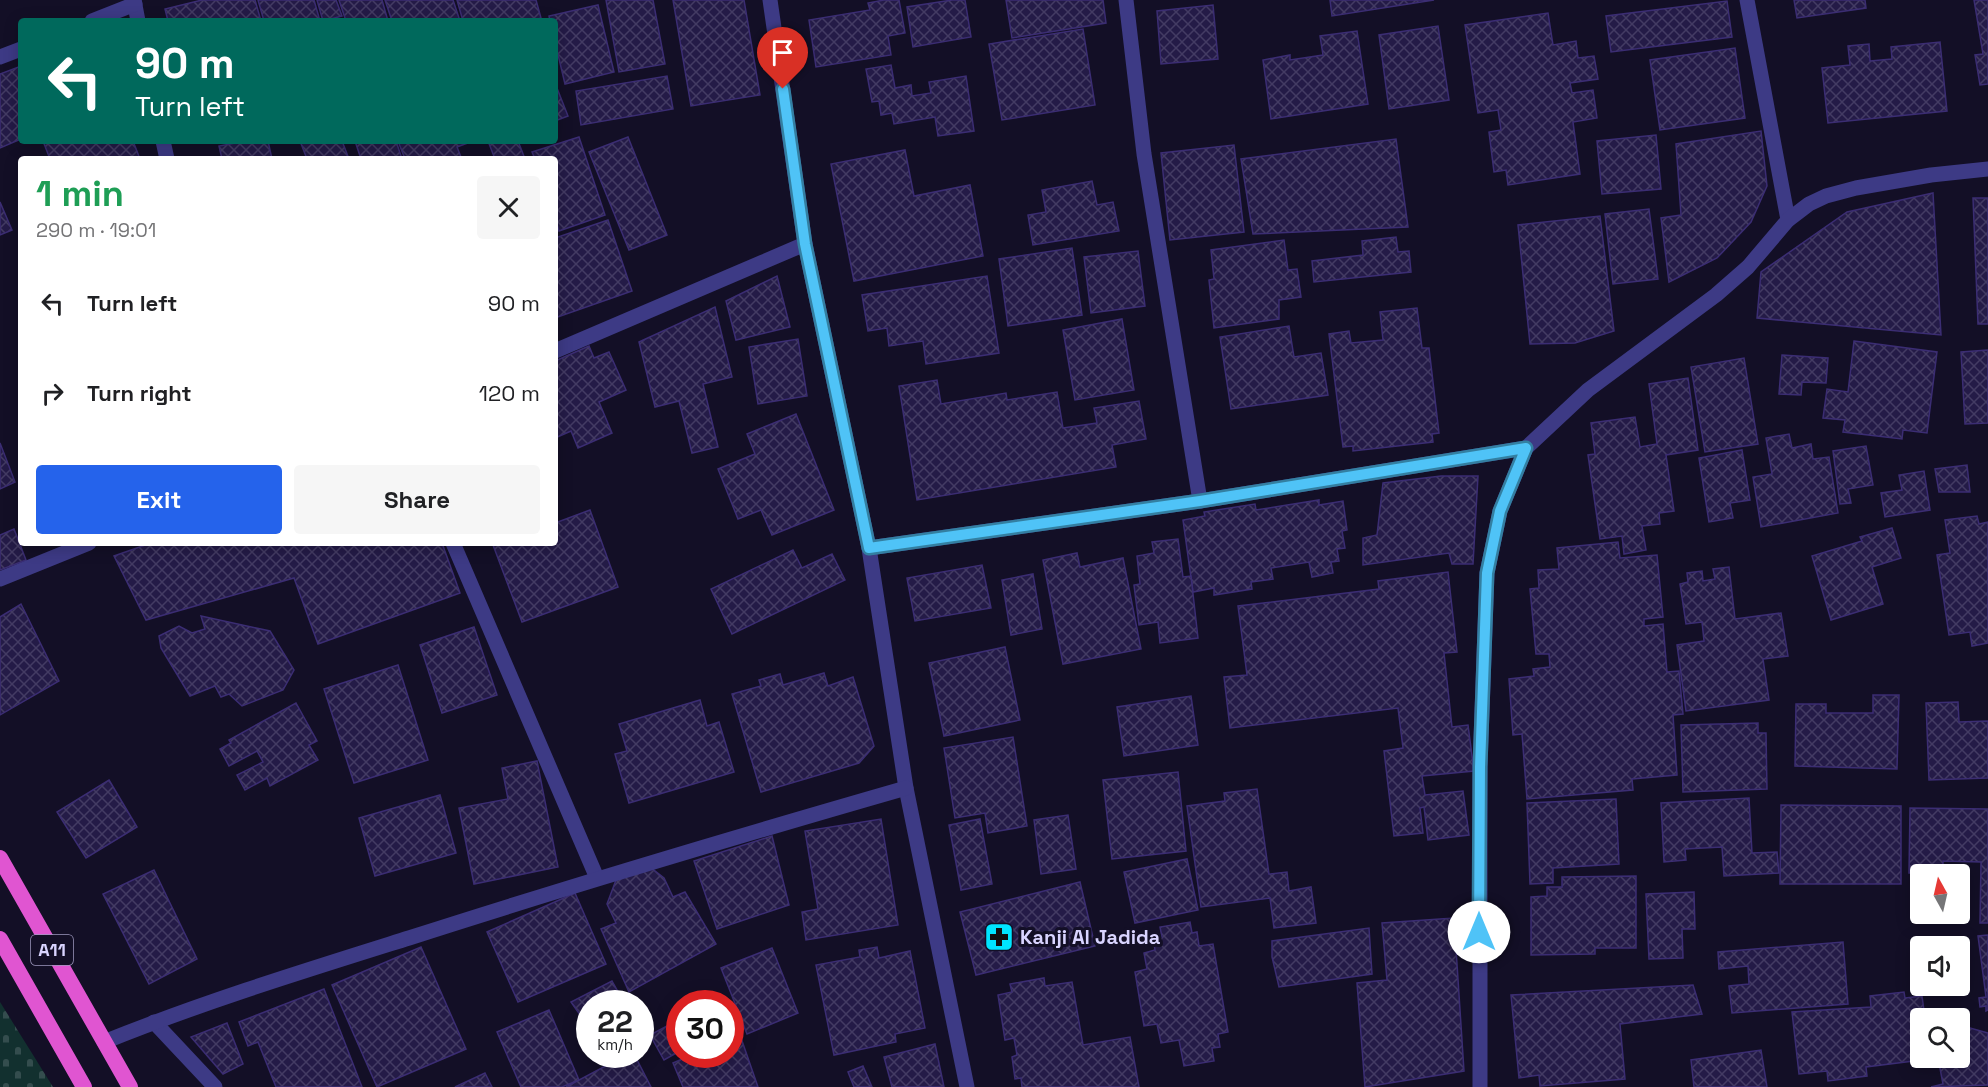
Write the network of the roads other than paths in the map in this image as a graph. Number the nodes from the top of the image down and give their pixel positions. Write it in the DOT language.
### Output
graph roads {
  1 [pos="770,0"];
  2 [pos="1126,0"];
  3 [pos="1747,0"];
  4 [pos="135,2"];
  5 [pos="99,18"];
  6 [pos="138,18"];
  7 [pos="18,50"];
  8 [pos="0,57"];
  9 [pos="1988,169"];
  10 [pos="1788,220"];
  11 [pos="805,244"];
  12 [pos="558,350"];
  13 [pos="1526,448"];
  14 [pos="1200,501"];
  15 [pos="82,546"];
  16 [pos="454,546"];
  17 [pos="869,548"];
  18 [pos="0,579"];
  19 [pos="906,788"];
  20 [pos="0,858"];
  21 [pos="597,878"];
  22 [pos="0,939"];
  23 [pos="154,1022"];
  24 [pos="104,1042"];
  25 [pos="84,1087"];
  26 [pos="130,1087"];
  27 [pos="215,1087"];
  28 [pos="967,1087"];
  29 [pos="1480,1087"];
  1 -- 11 [label="street"];
  2 -- 14 [label="street"];
  3 -- 10 [label="street"];
  4 -- 5 [label="street"];
  4 -- 6 [label="street"];
  7 -- 8 [label="street"];
  9 -- 10 [label="street"];
  10 -- 13 [label="street"];
  11 -- 12 [label="street"];
  11 -- 17 [label="street"];
  13 -- 14 [label="street"];
  13 -- 29 [label="street"];
  14 -- 17 [label="street"];
  15 -- 18 [label="street"];
  16 -- 21 [label="street"];
  17 -- 19 [label="street"];
  19 -- 21 [label="street"];
  19 -- 28 [label="street"];
  20 -- 24 [label="highway, A11"];
  21 -- 23 [label="street"];
  22 -- 25 [label="highway, A11"];
  23 -- 24 [label="street"];
  23 -- 27 [label="street"];
  24 -- 26 [label="highway, A11"];
}
